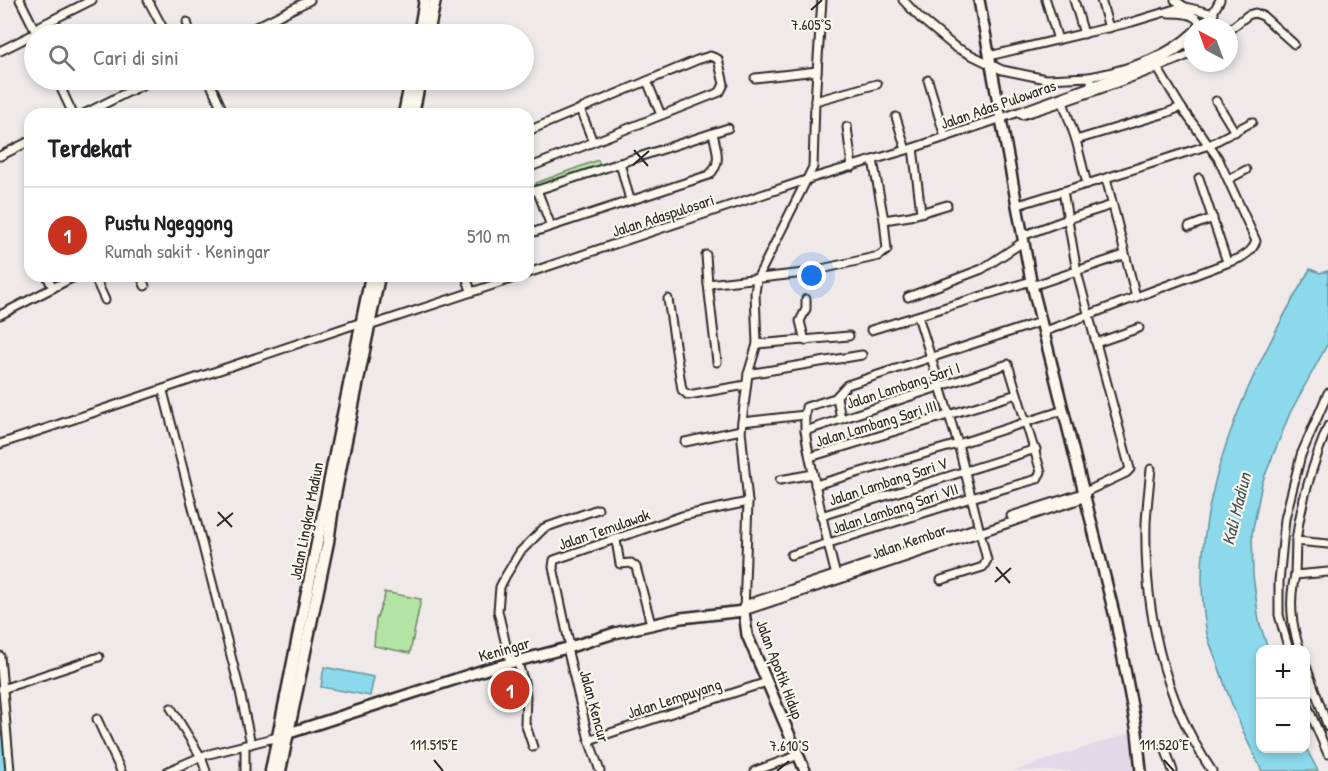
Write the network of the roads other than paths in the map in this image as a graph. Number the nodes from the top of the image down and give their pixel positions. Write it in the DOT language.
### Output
graph roads {
  1 [pos="20,0"];
  2 [pos="92,0"];
  3 [pos="148,0"];
  4 [pos="310,0"];
  5 [pos="425,0"];
  6 [pos="435,0"];
  7 [pos="822,0"];
  8 [pos="903,0"];
  9 [pos="979,0"];
  10 [pos="1046,0"];
  11 [pos="1074,0"];
  12 [pos="1101,0"];
  13 [pos="1175,0"];
  14 [pos="1220,0"];
  15 [pos="1185,7"];
  16 [pos="1162,13"];
  17 [pos="1214,14"];
  18 [pos="1195,18"];
  19 [pos="1211,18"];
  20 [pos="1238,23"];
  21 [pos="32,24"];
  22 [pos="50,24"];
  23 [pos="161,24"];
  24 [pos="262,24"];
  25 [pos="421,24"];
  26 [pos="430,24"];
  27 [pos="1109,28"];
  28 [pos="1084,34"];
  29 [pos="24,38"];
  30 [pos="1058,40"];
  31 [pos="1184,40"];
  32 [pos="1294,44"];
  33 [pos="1184,45"];
  34 [pos="0,51"];
  35 [pos="1184,57"];
  36 [pos="990,60"];
  37 [pos="1158,69"];
  38 [pos="817,71"];
  39 [pos="1090,77"];
  40 [pos="755,78"];
  41 [pos="647,81"];
  42 [pos="928,81"];
  43 [pos="877,84"];
  44 [pos="1092,85"];
  45 [pos="62,90"];
  46 [pos="132,90"];
  47 [pos="214,90"];
  48 [pos="409,90"];
  49 [pos="418,90"];
  50 [pos="1062,99"];
  51 [pos="1216,100"];
  52 [pos="815,101"];
  53 [pos="1181,107"];
  54 [pos="70,108"];
  55 [pos="96,108"];
  56 [pos="222,108"];
  57 [pos="405,108"];
  58 [pos="414,108"];
  59 [pos="580,109"];
  60 [pos="662,115"];
  61 [pos="896,117"];
  62 [pos="1002,120"];
  63 [pos="1252,122"];
  64 [pos="534,128"];
  65 [pos="728,128"];
  66 [pos="847,128"];
  67 [pos="1235,132"];
  68 [pos="713,133"];
  69 [pos="945,137"];
  70 [pos="1076,140"];
  71 [pos="593,142"];
  72 [pos="24,144"];
  73 [pos="1209,145"];
  74 [pos="909,149"];
  75 [pos="0,156"];
  76 [pos="873,160"];
  77 [pos="620,163"];
  78 [pos="534,166"];
  79 [pos="852,166"];
  80 [pos="1246,170"];
  81 [pos="1106,178"];
  82 [pos="1199,178"];
  83 [pos="1229,179"];
  84 [pos="806,181"];
  85 [pos="1087,184"];
  86 [pos="537,190"];
  87 [pos="534,191"];
  88 [pos="1063,191"];
  89 [pos="630,200"];
  90 [pos="947,205"];
  91 [pos="1018,205"];
  92 [pos="1112,205"];
  93 [pos="921,212"];
  94 [pos="1213,218"];
  95 [pos="1068,219"];
  96 [pos="884,220"];
  97 [pos="551,226"];
  98 [pos="1189,227"];
  99 [pos="534,232"];
  100 [pos="1023,239"];
  101 [pos="706,255"];
  102 [pos="1124,255"];
  103 [pos="1227,262"];
  104 [pos="534,271"];
  105 [pos="1077,272"];
  106 [pos="757,279"];
  107 [pos="50,282"];
  108 [pos="64,282"];
  109 [pos="97,282"];
  110 [pos="143,282"];
  111 [pos="370,282"];
  112 [pos="377,282"];
  113 [pos="468,282"];
  114 [pos="500,282"];
  115 [pos="1031,283"];
  116 [pos="708,284"];
  117 [pos="145,286"];
  118 [pos="53,288"];
  119 [pos="471,291"];
  120 [pos="908,297"];
  121 [pos="1136,297"];
  122 [pos="668,298"];
  123 [pos="806,299"];
  124 [pos="105,300"];
  125 [pos="0,315"];
  126 [pos="1089,315"];
  127 [pos="918,316"];
  128 [pos="1040,322"];
  129 [pos="366,324"];
  130 [pos="1139,328"];
  131 [pos="871,330"];
  132 [pos="1043,333"];
  133 [pos="849,336"];
  134 [pos="805,341"];
  135 [pos="1096,343"];
  136 [pos="757,344"];
  137 [pos="862,355"];
  138 [pos="932,357"];
  139 [pos="717,362"];
  140 [pos="748,374"];
  141 [pos="747,385"];
  142 [pos="941,387"];
  143 [pos="163,391"];
  144 [pos="1328,393"];
  145 [pos="1017,394"];
  146 [pos="837,397"];
  147 [pos="1064,410"];
  148 [pos="949,415"];
  149 [pos="805,416"];
  150 [pos="842,419"];
  151 [pos="1027,422"];
  152 [pos="742,426"];
  153 [pos="1328,426"];
  154 [pos="806,431"];
  155 [pos="685,442"];
  156 [pos="0,444"];
  157 [pos="957,444"];
  158 [pos="1036,449"];
  159 [pos="810,457"];
  160 [pos="1150,469"];
  161 [pos="964,471"];
  162 [pos="813,474"];
  163 [pos="780,480"];
  164 [pos="815,485"];
  165 [pos="1084,495"];
  166 [pos="971,498"];
  167 [pos="748,502"];
  168 [pos="598,509"];
  169 [pos="821,516"];
  170 [pos="978,529"];
  171 [pos="616,540"];
  172 [pos="1296,541"];
  173 [pos="827,544"];
  174 [pos="1328,544"];
  175 [pos="790,555"];
  176 [pos="1328,572"];
  177 [pos="1295,575"];
  178 [pos="836,577"];
  179 [pos="941,580"];
  180 [pos="744,608"];
  181 [pos="651,624"];
  182 [pos="1288,645"];
  183 [pos="1299,645"];
  184 [pos="569,647"];
  185 [pos="0,656"];
  186 [pos="99,657"];
  187 [pos="514,661"];
  188 [pos="1310,679"];
  189 [pos="767,682"];
  190 [pos="2,689"];
  191 [pos="171,708"];
  192 [pos="1310,714"];
  193 [pos="97,719"];
  194 [pos="1328,727"];
  195 [pos="283,735"];
  196 [pos="589,740"];
  197 [pos="248,745"];
  198 [pos="1164,745"];
  199 [pos="533,747"];
  200 [pos="4,752"];
  201 [pos="1328,754"];
  202 [pos="799,755"];
  203 [pos="201,757"];
  204 [pos="10,771"];
  205 [pos="121,771"];
  206 [pos="168,771"];
  207 [pos="206,771"];
  208 [pos="245,771"];
  209 [pos="272,771"];
  210 [pos="280,771"];
  211 [pos="600,771"];
  212 [pos="755,771"];
  213 [pos="805,771"];
  214 [pos="1141,771"];
  215 [pos="1173,771"];
  216 [pos="1212,771"];
  1 -- 21 [label="street"];
  2 -- 22 [label="street"];
  3 -- 23 [label="street"];
  4 -- 24 [label="street"];
  5 -- 25 [label="main road"];
  6 -- 26 [label="main road"];
  7 -- 38 [label="street"];
  8 -- 36 [label="street"];
  9 -- 36 [label="street"];
  10 -- 30 [label="street"];
  11 -- 28 [label="street"];
  12 -- 27 [label="street"];
  13 -- 15 [label="street"];
  14 -- 17 [label="street"];
  15 -- 16 [label="street"];
  15 -- 17 [label="street"];
  16 -- 18 [label="street"];
  16 -- 27 [label="street"];
  17 -- 19 [label="street"];
  20 -- 32 [label="street"];
  27 -- 28 [label="street"];
  28 -- 30 [label="street"];
  29 -- 34 [label="street"];
  30 -- 36 [label="street"];
  31 -- 39 [label="street"];
  33 -- 44 [label="street, Jalan Adas Pulowaras"];
  35 -- 37 [label="street"];
  36 -- 39 [label="street"];
  36 -- 62 [label="street"];
  37 -- 50 [label="street"];
  37 -- 53 [label="street"];
  38 -- 40 [label="street"];
  38 -- 52 [label="street"];
  39 -- 44 [label="street"];
  41 -- 59 [label="street"];
  41 -- 60 [label="street"];
  41 -- 60 [label="street"];
  42 -- 69 [label="street"];
  43 -- 52 [label="street"];
  44 -- 50 [label="street, Jalan Adas Pulowaras"];
  45 -- 54 [label="street"];
  46 -- 55 [label="street"];
  47 -- 56 [label="street"];
  48 -- 57 [label="main road"];
  49 -- 58 [label="main road"];
  50 -- 62 [label="street, Jalan Adas Pulowaras"];
  50 -- 70 [label="street"];
  51 -- 67 [label="street"];
  52 -- 84 [label="street"];
  53 -- 70 [label="street"];
  53 -- 73 [label="street"];
  59 -- 64 [label="street"];
  59 -- 71 [label="street"];
  60 -- 71 [label="street"];
  61 -- 74 [label="street"];
  62 -- 69 [label="street, Jalan Adas Pulowaras"];
  62 -- 91 [label="street"];
  63 -- 67 [label="street"];
  65 -- 68 [label="street"];
  66 -- 79 [label="street"];
  67 -- 73 [label="street"];
  68 -- 77 [label="street"];
  68 -- 89 [label="street"];
  69 -- 74 [label="street, Jalan Adas Pulowaras"];
  70 -- 85 [label="street"];
  71 -- 78 [label="street"];
  72 -- 75 [label="street"];
  73 -- 81 [label="street"];
  73 -- 83 [label="street"];
  74 -- 76 [label="street, Jalan Adas Pulowaras"];
  74 -- 93 [label="street"];
  76 -- 79 [label="street, Jalan Adas Pulowaras"];
  76 -- 96 [label="street"];
  77 -- 86 [label="street"];
  77 -- 89 [label="street"];
  79 -- 84 [label="street, Jalan Adas Pulowaras"];
  80 -- 83 [label="street"];
  81 -- 85 [label="street"];
  81 -- 92 [label="street"];
  82 -- 94 [label="street"];
  83 -- 103 [label="street"];
  84 -- 104 [label="street, Jalan Adaspulosari"];
  84 -- 106 [label="street"];
  85 -- 88 [label="street"];
  86 -- 87 [label="street"];
  86 -- 97 [label="street"];
  88 -- 91 [label="street"];
  88 -- 95 [label="street"];
  89 -- 97 [label="street"];
  90 -- 93 [label="street"];
  91 -- 100 [label="street"];
  92 -- 95 [label="street"];
  92 -- 102 [label="street"];
  93 -- 96 [label="street"];
  94 -- 98 [label="street"];
  94 -- 103 [label="street"];
  95 -- 100 [label="street"];
  95 -- 105 [label="street"];
  96 -- 106 [label="street"];
  97 -- 99 [label="street"];
  100 -- 115 [label="street"];
  100 -- 120 [label="street"];
  101 -- 116 [label="street"];
  102 -- 105 [label="street"];
  102 -- 121 [label="street"];
  103 -- 121 [label="street"];
  105 -- 115 [label="street"];
  105 -- 126 [label="street"];
  106 -- 116 [label="street"];
  106 -- 136 [label="street"];
  107 -- 118 [label="street"];
  108 -- 118 [label="street"];
  109 -- 124 [label="street"];
  110 -- 117 [label="street"];
  111 -- 129 [label="main road, Jalan Lingkar Madiun"];
  112 -- 129 [label="main road, Jalan Lingkar Madiun"];
  113 -- 119 [label="street"];
  114 -- 119 [label="street"];
  115 -- 127 [label="street"];
  115 -- 128 [label="street"];
  116 -- 139 [label="street"];
  118 -- 125 [label="street"];
  119 -- 129 [label="street"];
  121 -- 126 [label="street"];
  122 -- 141 [label="street"];
  123 -- 134 [label="street"];
  126 -- 132 [label="street"];
  126 -- 135 [label="street"];
  127 -- 131 [label="street"];
  127 -- 138 [label="street"];
  128 -- 132 [label="street"];
  128 -- 138 [label="street"];
  129 -- 143 [label="street"];
  129 -- 195 [label="main road, Jalan Lingkar Madiun"];
  130 -- 135 [label="street"];
  132 -- 147 [label="street"];
  133 -- 134 [label="street"];
  134 -- 136 [label="street"];
  135 -- 165 [label="street, Jalan Kembar"];
  136 -- 140 [label="street"];
  137 -- 140 [label="street"];
  138 -- 142 [label="street"];
  138 -- 146 [label="street"];
  140 -- 141 [label="street"];
  141 -- 152 [label="street"];
  142 -- 145 [label="street, Jalan Lambang Sari I"];
  142 -- 148 [label="street"];
  142 -- 150 [label="street, Jalan Lambang Sari I"];
  143 -- 156 [label="street"];
  143 -- 197 [label="street"];
  144 -- 182 [label="street"];
  145 -- 148 [label="street, Jalan Lambang Sari III"];
  145 -- 151 [label="street"];
  146 -- 149 [label="street"];
  146 -- 150 [label="street"];
  147 -- 151 [label="street"];
  147 -- 165 [label="street"];
  148 -- 157 [label="street"];
  148 -- 159 [label="street, Jalan Lambang Sari III"];
  149 -- 152 [label="street"];
  149 -- 154 [label="street"];
  150 -- 154 [label="street, Jalan Lambang Sari I"];
  151 -- 157 [label="street"];
  151 -- 158 [label="street"];
  152 -- 155 [label="street"];
  152 -- 167 [label="street"];
  153 -- 172 [label="street"];
  154 -- 159 [label="street"];
  157 -- 161 [label="street"];
  157 -- 164 [label="street"];
  158 -- 161 [label="street, Jalan Lambang Sari V"];
  158 -- 166 [label="street, Jalan Lambang Sari VII"];
  159 -- 162 [label="street"];
  160 -- 216 [label="street"];
  161 -- 166 [label="street"];
  161 -- 169 [label="street, Jalan Lambang Sari V"];
  162 -- 163 [label="street"];
  162 -- 164 [label="street"];
  164 -- 169 [label="street"];
  165 -- 170 [label="street, Jalan Kembar"];
  165 -- 214 [label="street"];
  166 -- 170 [label="street"];
  166 -- 173 [label="street, Jalan Lambang Sari VII"];
  167 -- 171 [label="street, Jalan Temulawak"];
  167 -- 180 [label="street"];
  168 -- 187 [label="street"];
  169 -- 173 [label="street"];
  170 -- 178 [label="street, Jalan Kembar"];
  170 -- 179 [label="street"];
  171 -- 181 [label="street"];
  171 -- 184 [label="street, Jalan Temulawak"];
  172 -- 174 [label="street"];
  172 -- 177 [label="street"];
  173 -- 175 [label="street, Jalan Lambang Sari VII"];
  173 -- 178 [label="street"];
  176 -- 177 [label="street"];
  177 -- 183 [label="street"];
  178 -- 180 [label="street, Jalan Kembar"];
  180 -- 181 [label="street, Keningar"];
  180 -- 189 [label="street, Jalan Apotik Hidup"];
  181 -- 184 [label="street, Keningar"];
  184 -- 187 [label="street, Keningar"];
  184 -- 196 [label="street, Jalan Kencur"];
  185 -- 190 [label="street"];
  186 -- 190 [label="street"];
  187 -- 195 [label="street, Keningar"];
  187 -- 199 [label="street"];
  188 -- 194 [label="street"];
  189 -- 196 [label="street, Jalan Lempuyang"];
  189 -- 202 [label="street, Jalan Apotik Hidup"];
  190 -- 200 [label="street"];
  191 -- 203 [label="street"];
  192 -- 201 [label="street"];
  193 -- 205 [label="street"];
  195 -- 197 [label="street"];
  195 -- 209 [label="main road, Jalan Lingkar Madiun"];
  195 -- 210 [label="main road, Jalan Lingkar Madiun"];
  196 -- 211 [label="street, Jalan Kencur"];
  197 -- 203 [label="street"];
  197 -- 208 [label="street"];
  198 -- 215 [label="street"];
  200 -- 204 [label="street"];
  202 -- 212 [label="street"];
  202 -- 213 [label="street, Jalan Apotik Hidup"];
  203 -- 206 [label="street"];
  203 -- 207 [label="street"];
}
